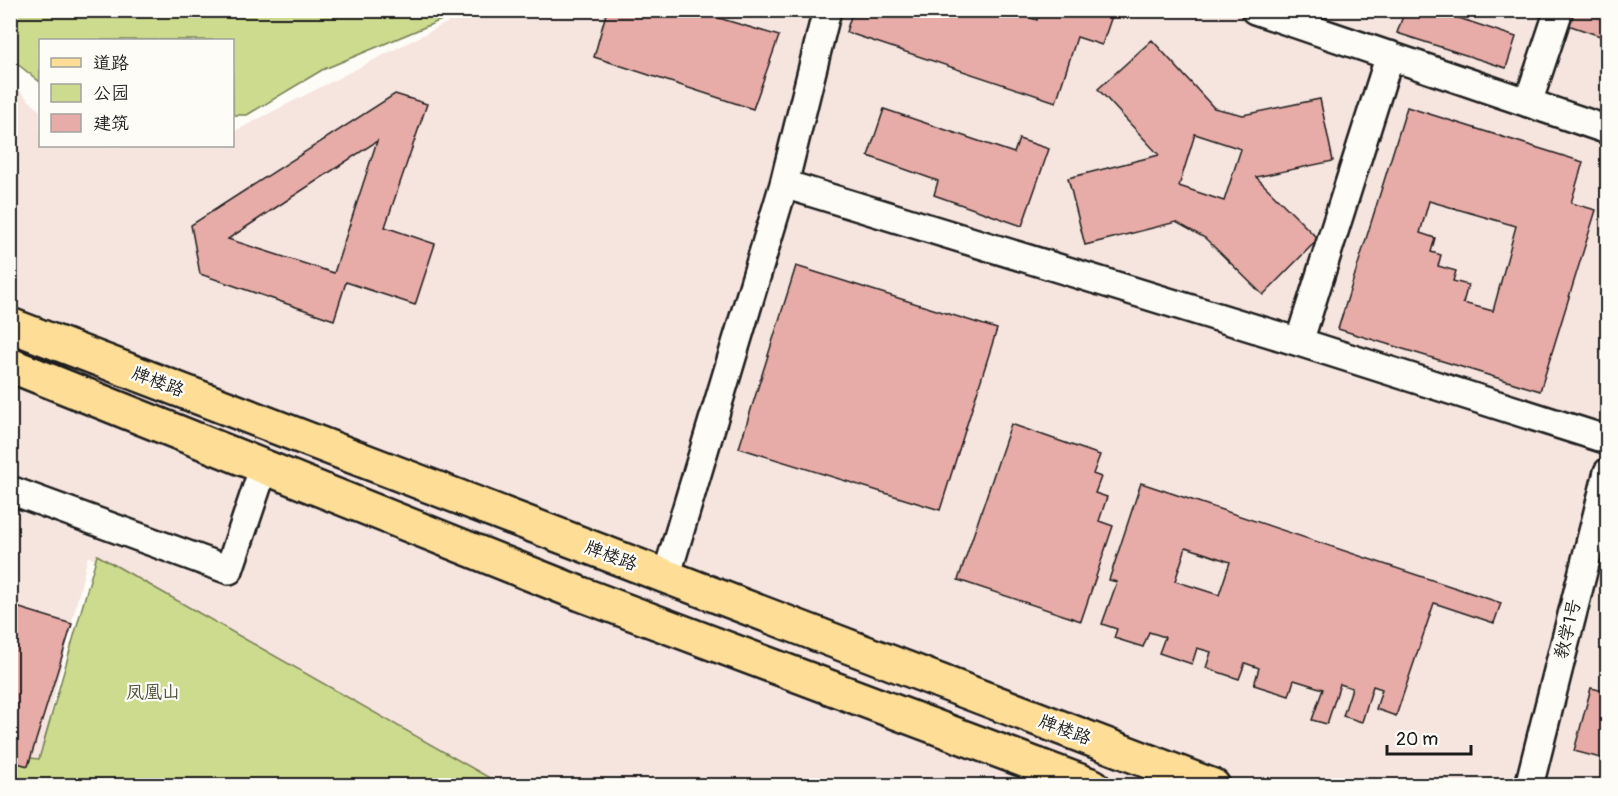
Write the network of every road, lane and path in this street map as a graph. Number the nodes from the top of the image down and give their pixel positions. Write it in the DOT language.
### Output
graph roads {
  1 [pos="827,10"];
  2 [pos="1559,10"];
  3 [pos="1262,12"];
  4 [pos="1389,55"];
  5 [pos="1528,103"];
  6 [pos="1608,130"];
  7 [pos="784,184"];
  8 [pos="10,325"];
  9 [pos="1299,342"];
  10 [pos="12,372"];
  11 [pos="1608,440"];
  12 [pos="264,466"];
  13 [pos="1608,472"];
  14 [pos="10,490"];
  15 [pos="666,577"];
  16 [pos="1093,786"];
  17 [pos="1213,786"];
  18 [pos="1529,786"];
  1 -- 7 [label="street"];
  2 -- 5 [label="street"];
  3 -- 4 [label="street"];
  4 -- 5 [label="street"];
  4 -- 9 [label="street"];
  5 -- 6 [label="street"];
  7 -- 9 [label="street"];
  7 -- 15 [label="street"];
  8 -- 15 [label="main road, 牌楼路"];
  9 -- 11 [label="street"];
  10 -- 12 [label="main road"];
  12 -- 14 [label="street"];
  12 -- 16 [label="main road"];
  13 -- 18 [label="street, 教学1号"];
  15 -- 17 [label="main road, 牌楼路"];
}
